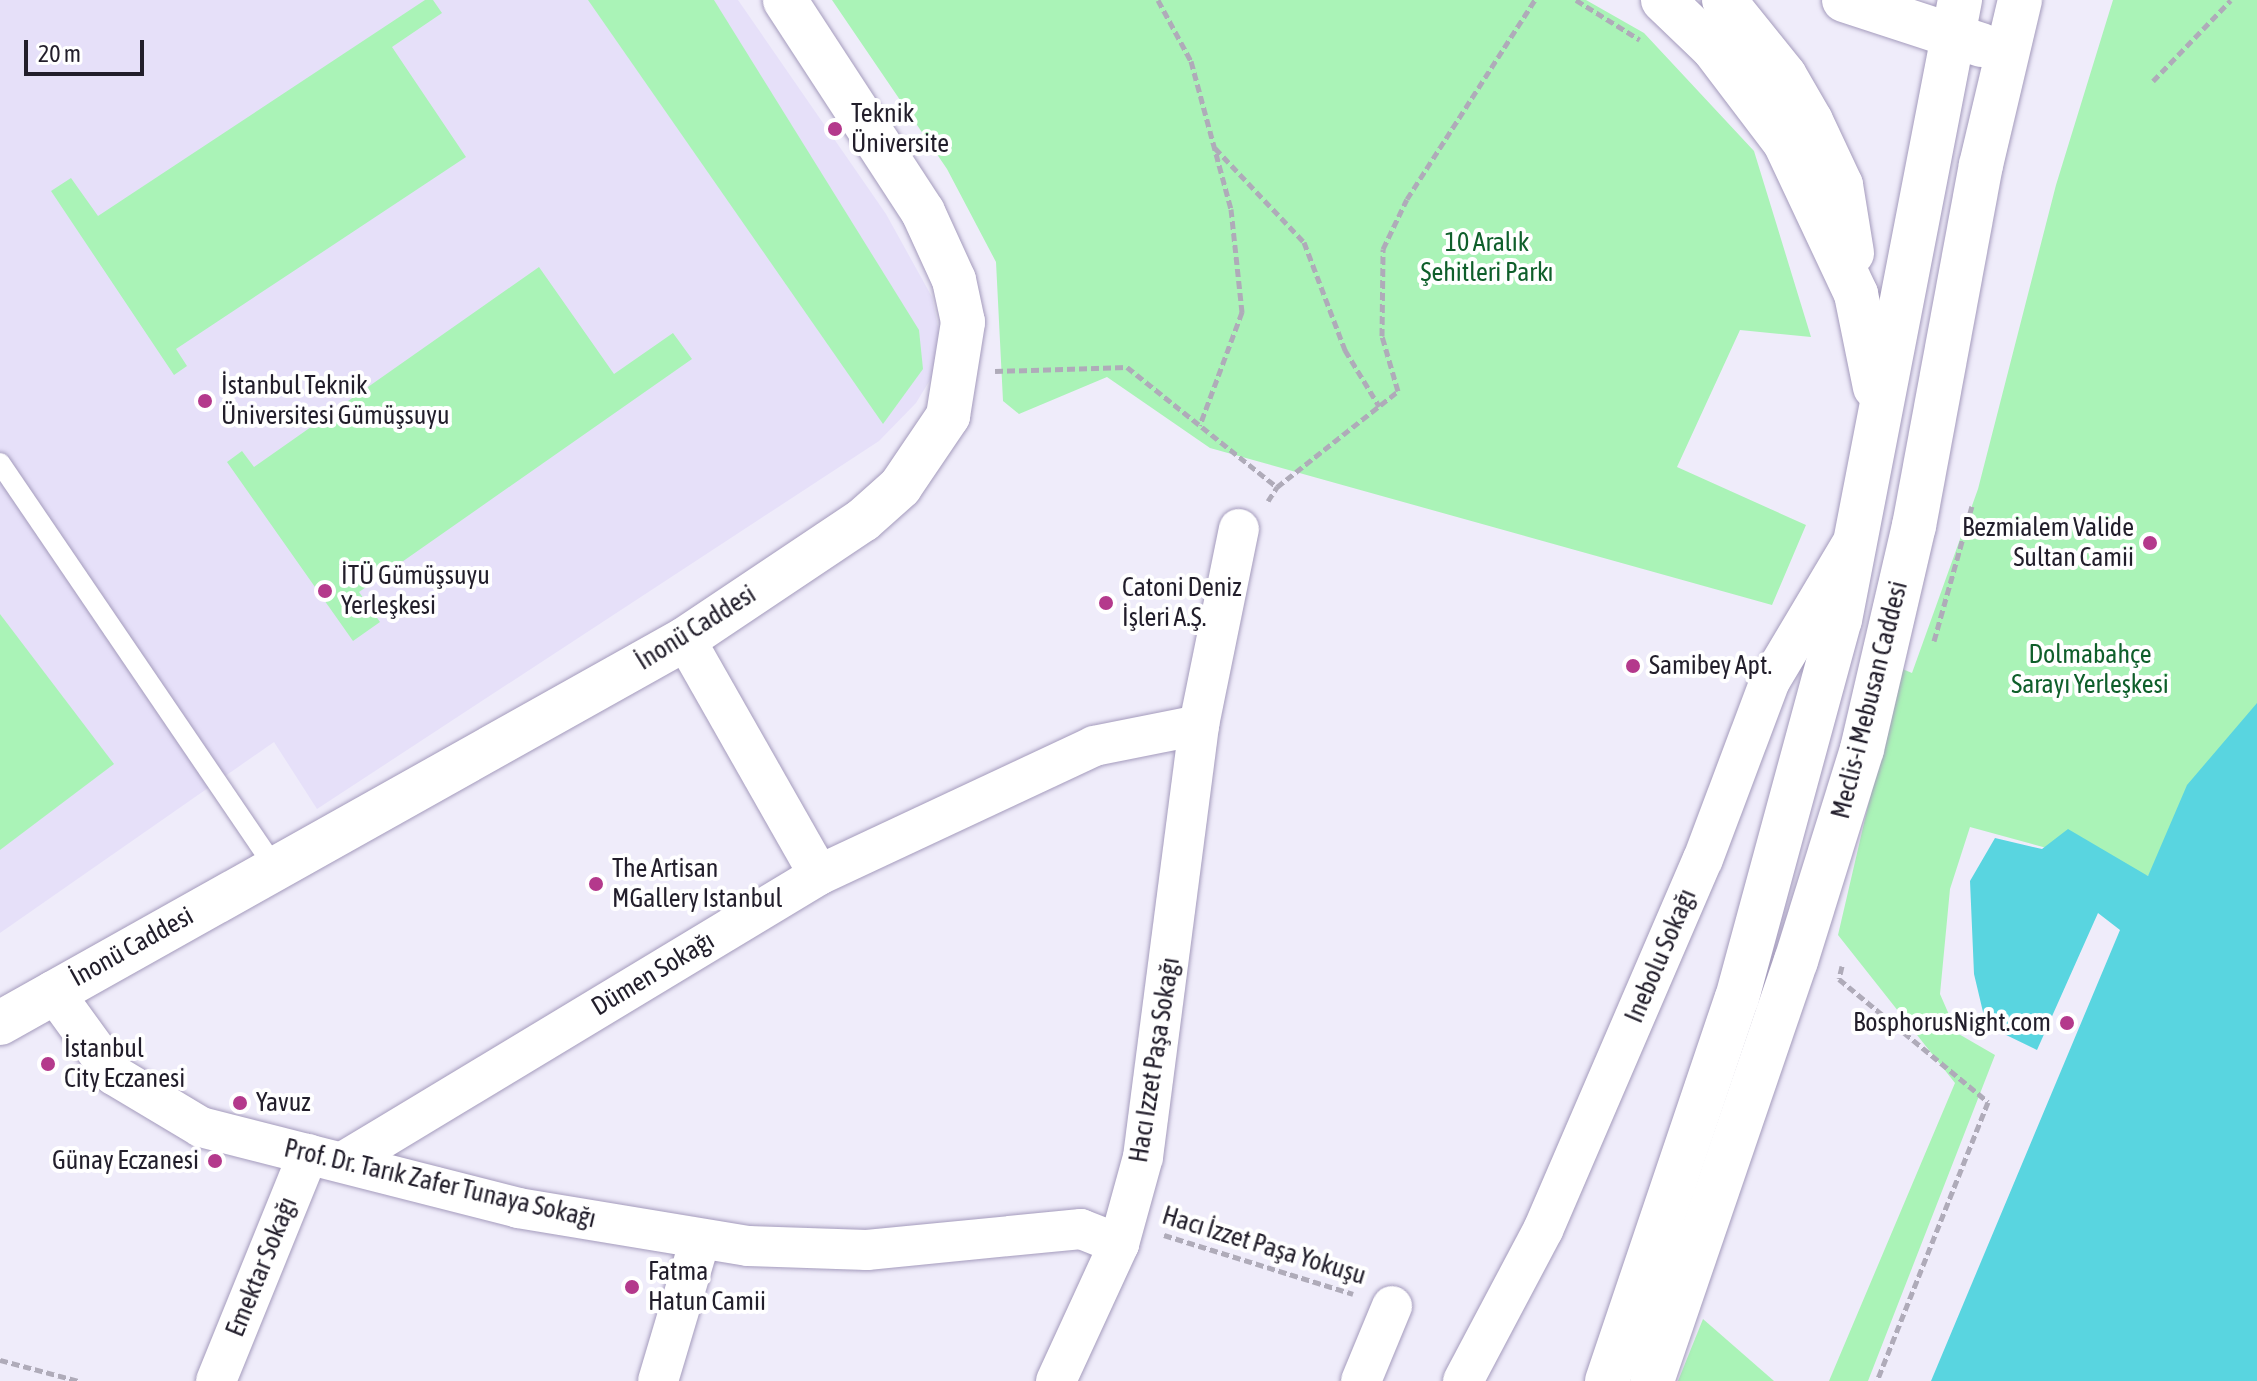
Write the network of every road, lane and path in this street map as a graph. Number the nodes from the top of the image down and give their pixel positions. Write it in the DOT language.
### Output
graph roads {
  1 [pos="785,0"];
  2 [pos="1158,0"];
  3 [pos="1535,0"];
  4 [pos="1663,0"];
  5 [pos="1724,0"];
  6 [pos="1844,0"];
  7 [pos="2020,0"];
  8 [pos="2230,1"];
  9 [pos="1957,16"];
  10 [pos="2008,55"];
  11 [pos="2153,81"];
  12 [pos="1214,148"];
  13 [pos="1856,294"];
  14 [pos="958,372"];
  15 [pos="1878,405"];
  16 [pos="1379,406"];
  17 [pos="1200,425"];
  18 [pos="0,463"];
  19 [pos="1972,506"];
  20 [pos="1239,529"];
  21 [pos="1859,531"];
  22 [pos="685,639"];
  23 [pos="1933,643"];
  24 [pos="1199,725"];
  25 [pos="275,867"];
  26 [pos="819,875"];
  27 [pos="1843,964"];
  28 [pos="27,1008"];
  29 [pos="0,1053"];
  30 [pos="325,1158"];
  31 [pos="1122,1234"];
  32 [pos="700,1240"];
  33 [pos="1392,1306"];
  34 [pos="0,1360"];
  35 [pos="79,1381"];
  36 [pos="216,1381"];
  37 [pos="658,1381"];
  38 [pos="1056,1381"];
  39 [pos="1361,1381"];
  40 [pos="1463,1381"];
  41 [pos="1607,1381"];
  42 [pos="1652,1381"];
  43 [pos="1877,1381"];
  1 -- 14 [label="main road, İnonü Caddesi"];
  2 -- 12 [label="path"];
  3 -- 16 [label="path"];
  4 -- 13 [label="main road"];
  5 -- 13 [label="main road"];
  6 -- 9 [label="main road"];
  7 -- 10 [label="main road, Meclis-i Mebusan Caddesi"];
  8 -- 11 [label="path"];
  9 -- 10 [label="main road"];
  9 -- 15 [label="main road, Meclis-i Mebusan Caddesi"];
  10 -- 42 [label="main road, Meclis-i Mebusan Caddesi"];
  12 -- 16 [label="path"];
  12 -- 17 [label="path"];
  13 -- 15 [label="main road"];
  14 -- 17 [label="path"];
  14 -- 22 [label="main road, İnonü Caddesi"];
  15 -- 21 [label="main road, Meclis-i Mebusan Caddesi"];
  16 -- 17 [label="path"];
  18 -- 25 [label="lane"];
  19 -- 23 [label="path"];
  20 -- 24 [label="street, Hacı Izzet Paşa Sokağı"];
  21 -- 40 [label="street, Inebolu Sokağı"];
  21 -- 41 [label="main road, Meclis-i Mebusan Caddesi"];
  22 -- 25 [label="main road, İnonü Caddesi"];
  22 -- 26 [label="street"];
  24 -- 26 [label="street, Dümen Sokağı"];
  24 -- 31 [label="street, Hacı Izzet Paşa Sokağı"];
  25 -- 28 [label="main road, İnonü Caddesi"];
  26 -- 30 [label="street, Dümen Sokağı"];
  27 -- 43 [label="path"];
  28 -- 29 [label="main road"];
  28 -- 30 [label="street, Prof. Dr. Tarık Zafer Tunaya Sokağı"];
  30 -- 32 [label="street, Prof. Dr. Tarık Zafer Tunaya Sokağı"];
  30 -- 36 [label="street, Emektar Sokağı"];
  31 -- 32 [label="street, Prof. Dr. Tarık Zafer Tunaya Sokağı"];
  31 -- 33 [label="path, Hacı İzzet Paşa Yokuşu"];
  31 -- 38 [label="street, Hacı Izzet Paşa Sokağı"];
  32 -- 37 [label="street"];
  33 -- 39 [label="street"];
  34 -- 35 [label="path"];
}
